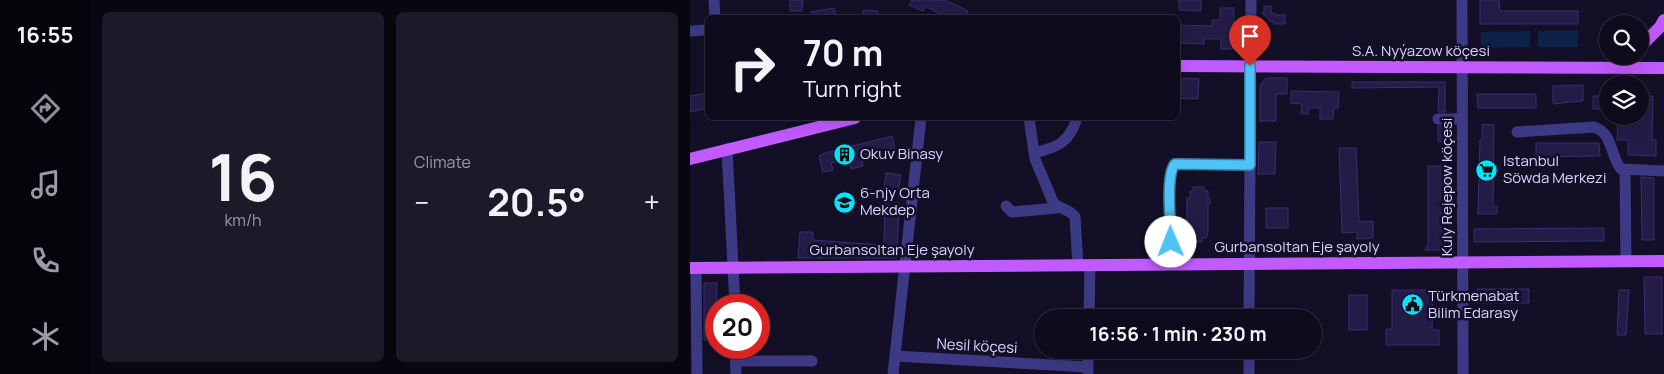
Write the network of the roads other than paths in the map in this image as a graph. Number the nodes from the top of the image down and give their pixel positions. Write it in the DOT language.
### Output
graph roads {
  1 [pos="714,0"];
  2 [pos="1251,0"];
  3 [pos="1462,0"];
  4 [pos="715,15"];
  5 [pos="1664,20"];
  6 [pos="705,30"];
  7 [pos="690,31"];
  8 [pos="1649,38"];
  9 [pos="1601,65"];
  10 [pos="1180,66"];
  11 [pos="1250,66"];
  12 [pos="1462,67"];
  13 [pos="1596,67"];
  14 [pos="1664,68"];
  15 [pos="1438,119"];
  16 [pos="1462,119"];
  17 [pos="847,120"];
  18 [pos="921,120"];
  19 [pos="1028,120"];
  20 [pos="1076,120"];
  21 [pos="1517,132"];
  22 [pos="727,149"];
  23 [pos="1034,153"];
  24 [pos="690,158"];
  25 [pos="1250,165"];
  26 [pos="1625,170"];
  27 [pos="1664,171"];
  28 [pos="1006,206"];
  29 [pos="1057,208"];
  30 [pos="1171,242"];
  31 [pos="1626,261"];
  32 [pos="1664,261"];
  33 [pos="1462,262"];
  34 [pos="1250,264"];
  35 [pos="1084,265"];
  36 [pos="905,266"];
  37 [pos="693,268"];
  38 [pos="735,268"];
  39 [pos="735,294"];
  40 [pos="1088,309"];
  41 [pos="1249,309"];
  42 [pos="895,356"];
  43 [pos="1249,359"];
  44 [pos="736,361"];
  45 [pos="812,361"];
  46 [pos="1088,371"];
  47 [pos="697,374"];
  48 [pos="736,374"];
  49 [pos="893,374"];
  50 [pos="1249,374"];
  51 [pos="1463,374"];
  1 -- 4 [label="street"];
  2 -- 11 [label="street"];
  3 -- 12 [label="street, Kuly Rejepow köçesi"];
  5 -- 8 [label="main road"];
  6 -- 7 [label="street"];
  9 -- 13 [label="main road"];
  10 -- 11 [label="main road, S.A. Nyýazow köçesi"];
  11 -- 12 [label="main road, S.A. Nyýazow köçesi"];
  11 -- 25 [label="street"];
  12 -- 13 [label="main road, S.A. Nyýazow köçesi"];
  12 -- 16 [label="street, Kuly Rejepow köçesi"];
  13 -- 14 [label="main road, S.A. Nyýazow köçesi"];
  15 -- 16 [label="street"];
  16 -- 33 [label="street, Kuly Rejepow köçesi"];
  17 -- 22 [label="main road"];
  18 -- 36 [label="street"];
  19 -- 23 [label="street"];
  20 -- 23 [label="street"];
  21 -- 26 [label="street"];
  22 -- 24 [label="main road"];
  22 -- 38 [label="street"];
  23 -- 29 [label="street"];
  25 -- 30 [label="street"];
  25 -- 34 [label="street"];
  26 -- 27 [label="street"];
  26 -- 31 [label="street"];
  28 -- 29 [label="street"];
  29 -- 35 [label="street"];
  31 -- 32 [label="main road, Gurbansoltan Eje şayoly"];
  31 -- 33 [label="main road, Gurbansoltan Eje şayoly"];
  33 -- 34 [label="main road, Gurbansoltan Eje şayoly"];
  33 -- 51 [label="street, Kuly Rejepow köçesi"];
  34 -- 35 [label="main road, Gurbansoltan Eje şayoly"];
  34 -- 41 [label="street"];
  35 -- 36 [label="main road, Gurbansoltan Eje şayoly"];
  35 -- 40 [label="street"];
  36 -- 38 [label="main road, Gurbansoltan Eje şayoly"];
  36 -- 42 [label="street"];
  37 -- 38 [label="main road, Gurbansoltan Eje şayoly"];
  37 -- 47 [label="street"];
  38 -- 39 [label="street"];
  42 -- 46 [label="street, Nesil köçesi"];
  42 -- 49 [label="street"];
  43 -- 50 [label="street"];
  44 -- 45 [label="street"];
  44 -- 48 [label="street"];
}
